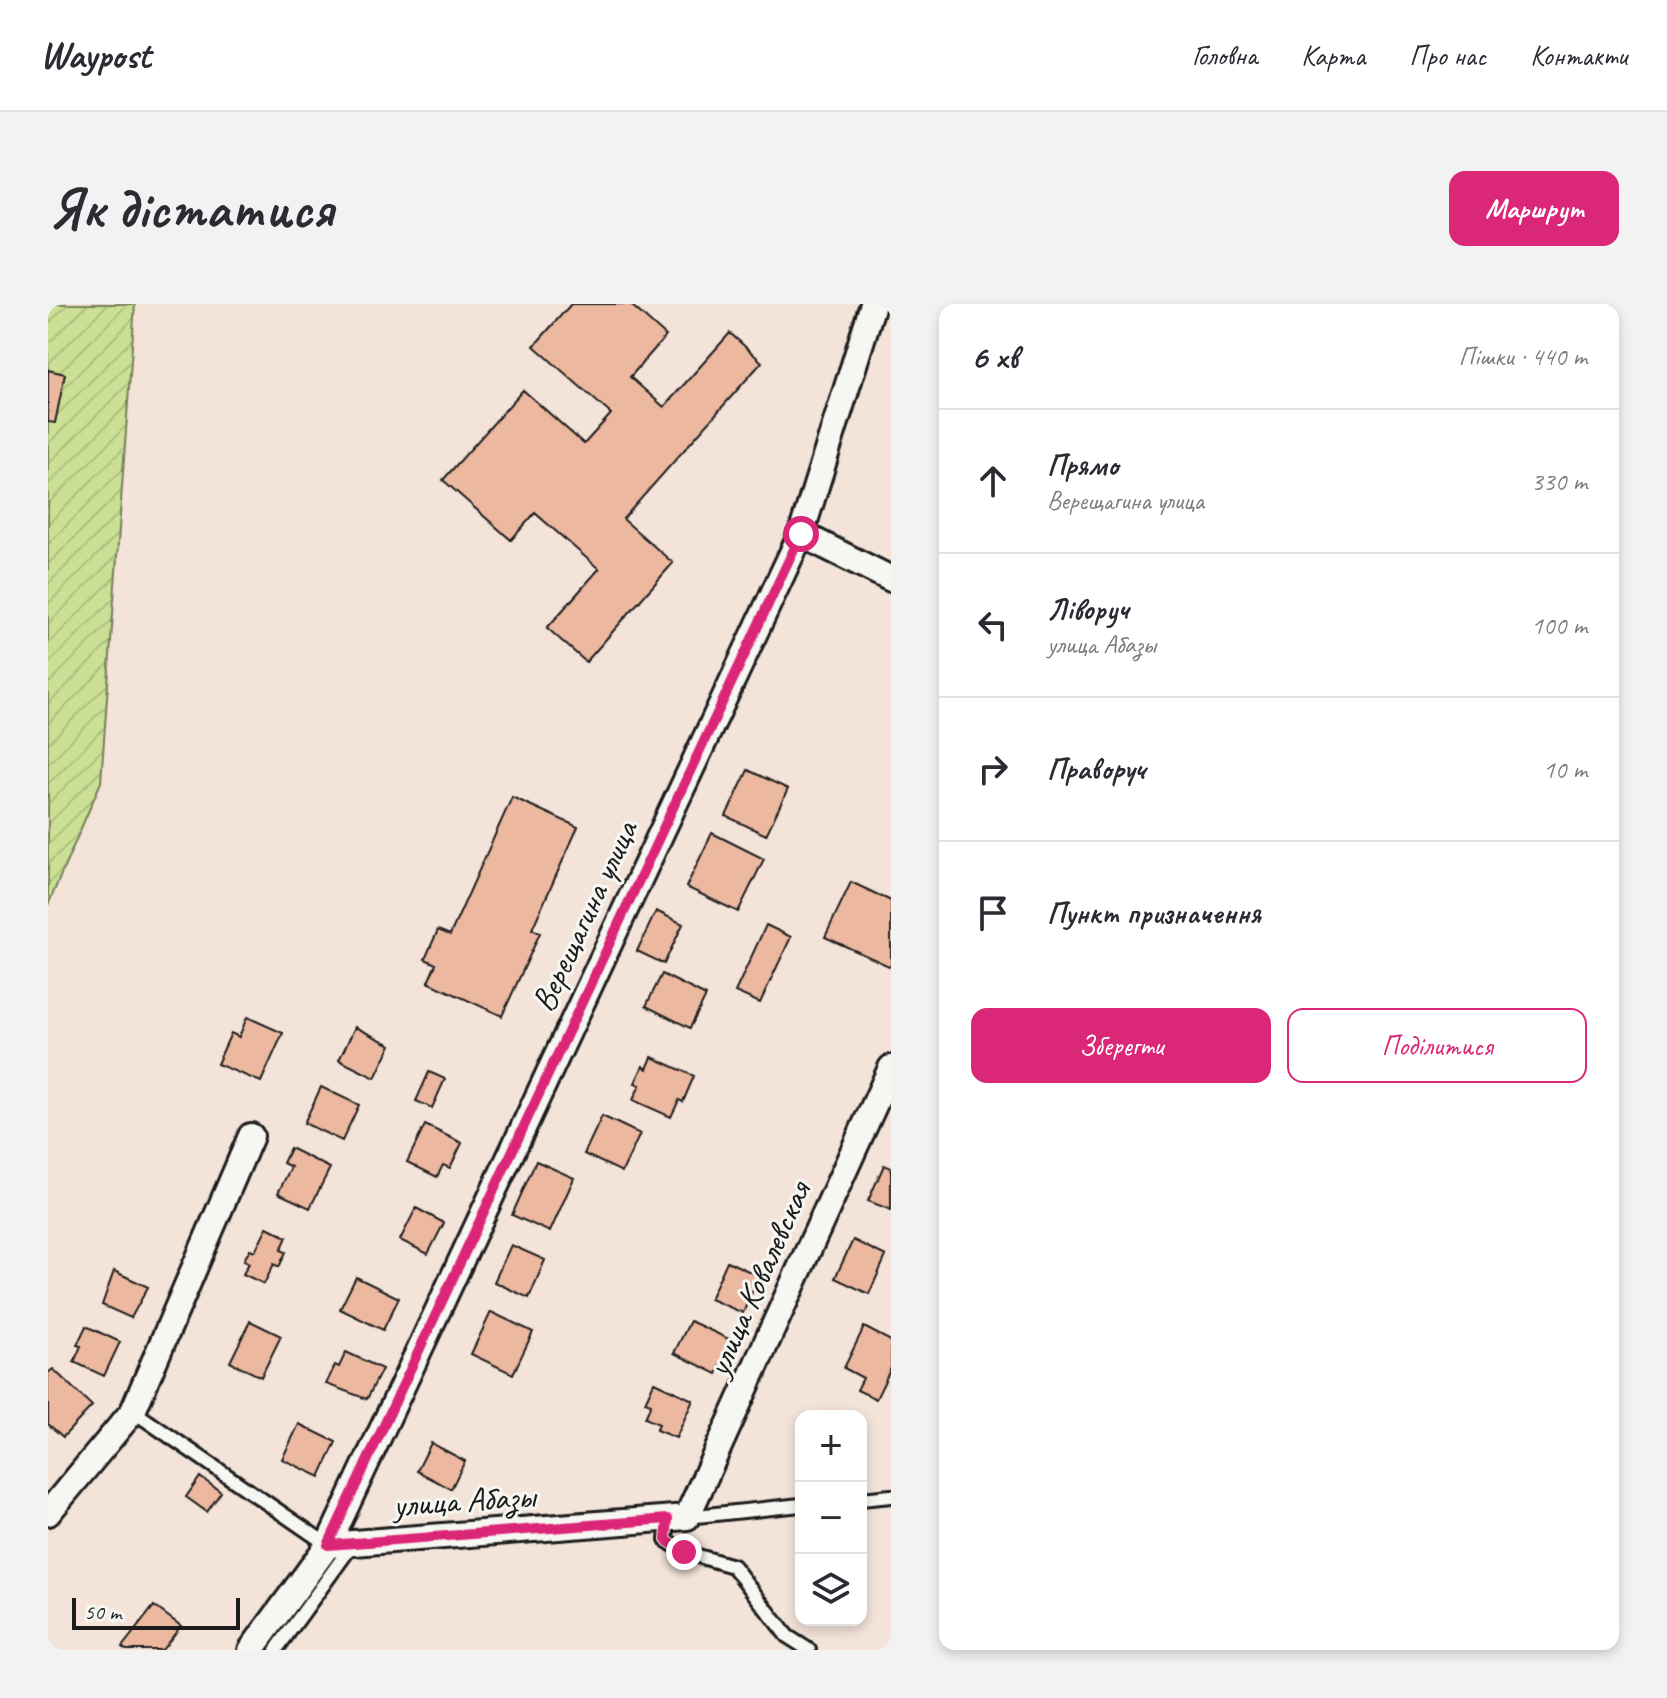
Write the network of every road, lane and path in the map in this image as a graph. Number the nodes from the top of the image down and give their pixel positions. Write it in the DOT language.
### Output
graph roads {
  1 [pos="873,304"];
  2 [pos="801,534"];
  3 [pos="891,579"];
  4 [pos="891,1068"];
  5 [pos="251,1136"];
  6 [pos="133,1411"];
  7 [pos="891,1496"];
  8 [pos="867,1498"];
  9 [pos="795,1506"];
  10 [pos="48,1513"];
  11 [pos="678,1518"];
  12 [pos="354,1543"];
  13 [pos="328,1545"];
  14 [pos="251,1650"];
  15 [pos="276,1650"];
  16 [pos="809,1650"];
  1 -- 2 [label="street, Верещагина улица"];
  2 -- 3 [label="street"];
  2 -- 13 [label="street, Верещагина улица"];
  4 -- 11 [label="street, улица Ковалевская"];
  5 -- 6 [label="street"];
  6 -- 10 [label="street"];
  6 -- 13 [label="lane"];
  7 -- 8 [label="lane"];
  9 -- 11 [label="lane"];
  11 -- 12 [label="street, улица Абазы"];
  11 -- 16 [label="lane"];
  12 -- 13 [label="street, улица Абазы"];
  12 -- 15 [label="lane"];
  13 -- 14 [label="street"];
}
